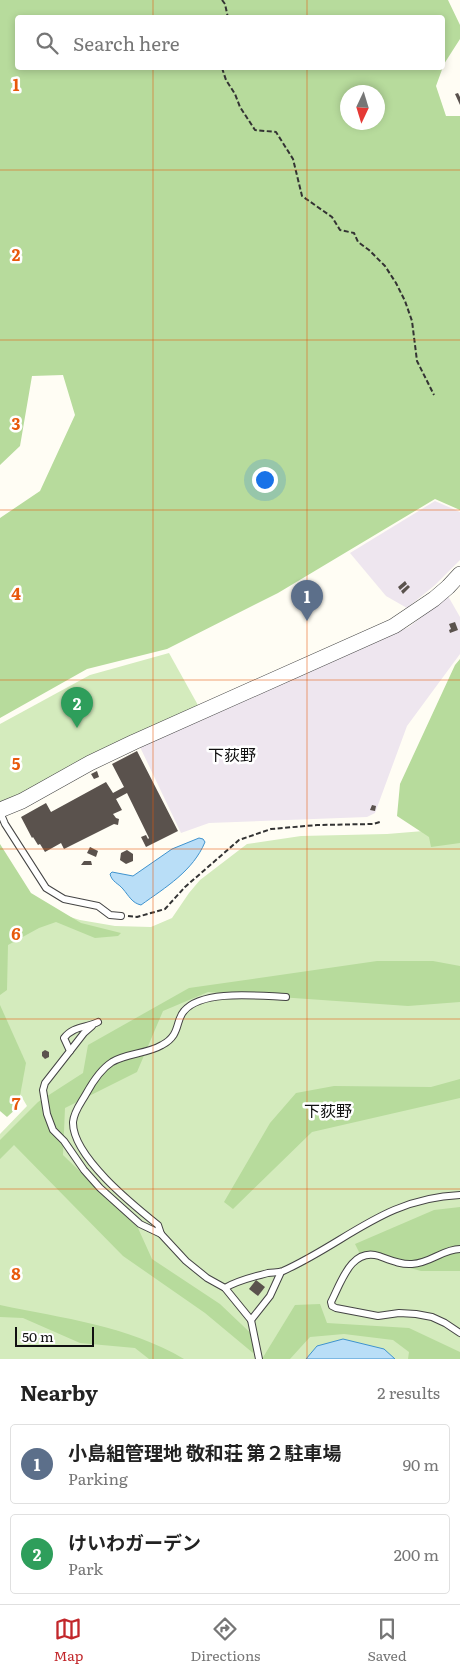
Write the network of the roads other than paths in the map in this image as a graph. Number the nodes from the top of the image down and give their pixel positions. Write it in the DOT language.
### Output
graph roads {
  1 [pos="460,574"];
  2 [pos="0,811"];
  3 [pos="121,916"];
  4 [pos="286,996"];
  5 [pos="70,1051"];
  6 [pos="460,1195"];
  7 [pos="161,1234"];
  8 [pos="460,1249"];
  9 [pos="281,1272"];
  10 [pos="225,1288"];
  11 [pos="252,1320"];
  12 [pos="460,1333"];
  13 [pos="259,1359"];
  1 -- 2 [label="street"];
  2 -- 3 [label="lane"];
  4 -- 7 [label="lane"];
  5 -- 5 [label="lane"];
  5 -- 7 [label="lane"];
  6 -- 9 [label="lane"];
  7 -- 10 [label="lane"];
  8 -- 12 [label="lane"];
  9 -- 10 [label="lane"];
  9 -- 11 [label="lane"];
  10 -- 11 [label="lane"];
  11 -- 13 [label="lane"];
}
